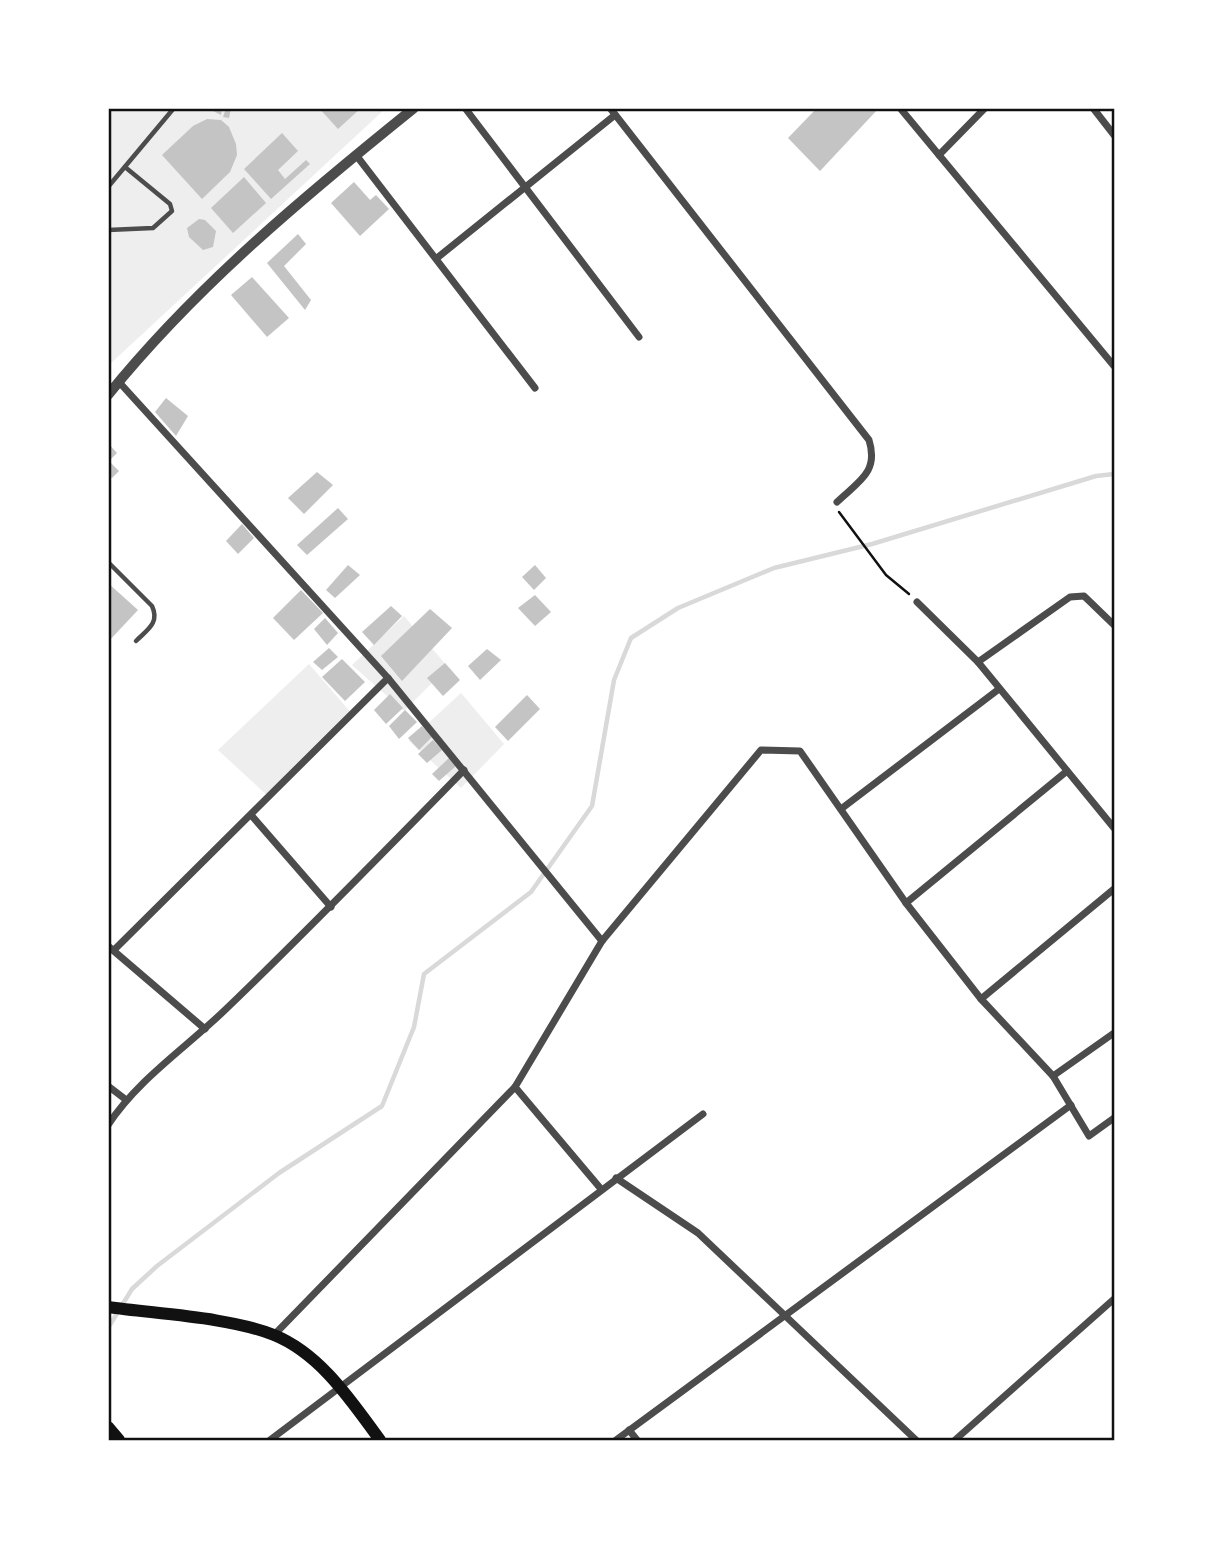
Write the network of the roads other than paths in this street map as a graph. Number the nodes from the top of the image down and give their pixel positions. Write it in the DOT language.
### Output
graph roads {
  1 [pos="174,108"];
  2 [pos="414,108"];
  3 [pos="465,108"];
  4 [pos="900,108"];
  5 [pos="985,108"];
  6 [pos="1094,108"];
  7 [pos="613,112"];
  8 [pos="1115,135"];
  9 [pos="356,155"];
  10 [pos="939,155"];
  11 [pos="125,167"];
  12 [pos="108,187"];
  13 [pos="527,188"];
  14 [pos="108,230"];
  15 [pos="437,258"];
  16 [pos="639,337"];
  17 [pos="1115,366"];
  18 [pos="118,382"];
  19 [pos="535,388"];
  20 [pos="108,395"];
  21 [pos="837,502"];
  22 [pos="108,562"];
  23 [pos="917,602"];
  24 [pos="1115,625"];
  25 [pos="136,641"];
  26 [pos="978,662"];
  27 [pos="388,678"];
  28 [pos="999,690"];
  29 [pos="464,770"];
  30 [pos="1067,771"];
  31 [pos="841,809"];
  32 [pos="251,815"];
  33 [pos="1115,828"];
  34 [pos="1115,889"];
  35 [pos="906,903"];
  36 [pos="331,907"];
  37 [pos="603,941"];
  38 [pos="111,948"];
  39 [pos="981,999"];
  40 [pos="205,1029"];
  41 [pos="1115,1033"];
  42 [pos="1054,1076"];
  43 [pos="108,1086"];
  44 [pos="514,1087"];
  45 [pos="125,1099"];
  46 [pos="1071,1105"];
  47 [pos="703,1114"];
  48 [pos="1115,1118"];
  49 [pos="108,1125"];
  50 [pos="616,1178"];
  51 [pos="601,1189"];
  52 [pos="1115,1299"];
  53 [pos="108,1307"];
  54 [pos="785,1316"];
  55 [pos="274,1335"];
  56 [pos="342,1389"];
  57 [pos="108,1427"];
  58 [pos="629,1430"];
  59 [pos="119,1440"];
  60 [pos="270,1440"];
  61 [pos="380,1440"];
  62 [pos="616,1440"];
  63 [pos="637,1440"];
  64 [pos="916,1440"];
  65 [pos="955,1440"];
  1 -- 11 [label="lane"];
  2 -- 9 [label="street"];
  3 -- 13 [label="street"];
  4 -- 10 [label="street"];
  5 -- 10 [label="street"];
  6 -- 8 [label="street"];
  7 -- 13 [label="street"];
  7 -- 21 [label="street"];
  9 -- 15 [label="street"];
  9 -- 18 [label="street"];
  10 -- 17 [label="street"];
  11 -- 12 [label="lane"];
  11 -- 14 [label="lane"];
  13 -- 15 [label="street"];
  13 -- 16 [label="street"];
  15 -- 19 [label="street"];
  18 -- 20 [label="street"];
  18 -- 27 [label="street"];
  22 -- 25 [label="lane"];
  23 -- 26 [label="street"];
  24 -- 26 [label="street"];
  26 -- 28 [label="street"];
  27 -- 29 [label="street"];
  27 -- 32 [label="street"];
  28 -- 30 [label="street"];
  28 -- 31 [label="street"];
  29 -- 36 [label="street"];
  29 -- 37 [label="street"];
  30 -- 33 [label="street"];
  30 -- 35 [label="street"];
  31 -- 35 [label="street"];
  31 -- 37 [label="street"];
  32 -- 36 [label="street"];
  32 -- 38 [label="street"];
  34 -- 39 [label="street"];
  35 -- 39 [label="street"];
  36 -- 40 [label="street"];
  37 -- 44 [label="street"];
  38 -- 40 [label="street"];
  39 -- 42 [label="street"];
  40 -- 45 [label="street"];
  41 -- 42 [label="street"];
  42 -- 46 [label="street"];
  43 -- 45 [label="street"];
  44 -- 51 [label="street"];
  44 -- 55 [label="street"];
  45 -- 49 [label="street"];
  46 -- 48 [label="street"];
  46 -- 54 [label="street"];
  47 -- 50 [label="street"];
  50 -- 51 [label="street"];
  50 -- 54 [label="street"];
  51 -- 56 [label="street"];
  52 -- 65 [label="street"];
  53 -- 55 [label="main road"];
  54 -- 58 [label="street"];
  54 -- 64 [label="street"];
  55 -- 56 [label="main road"];
  56 -- 60 [label="street"];
  56 -- 61 [label="main road"];
  57 -- 59 [label="main road"];
  58 -- 62 [label="street"];
  58 -- 63 [label="street"];
}
